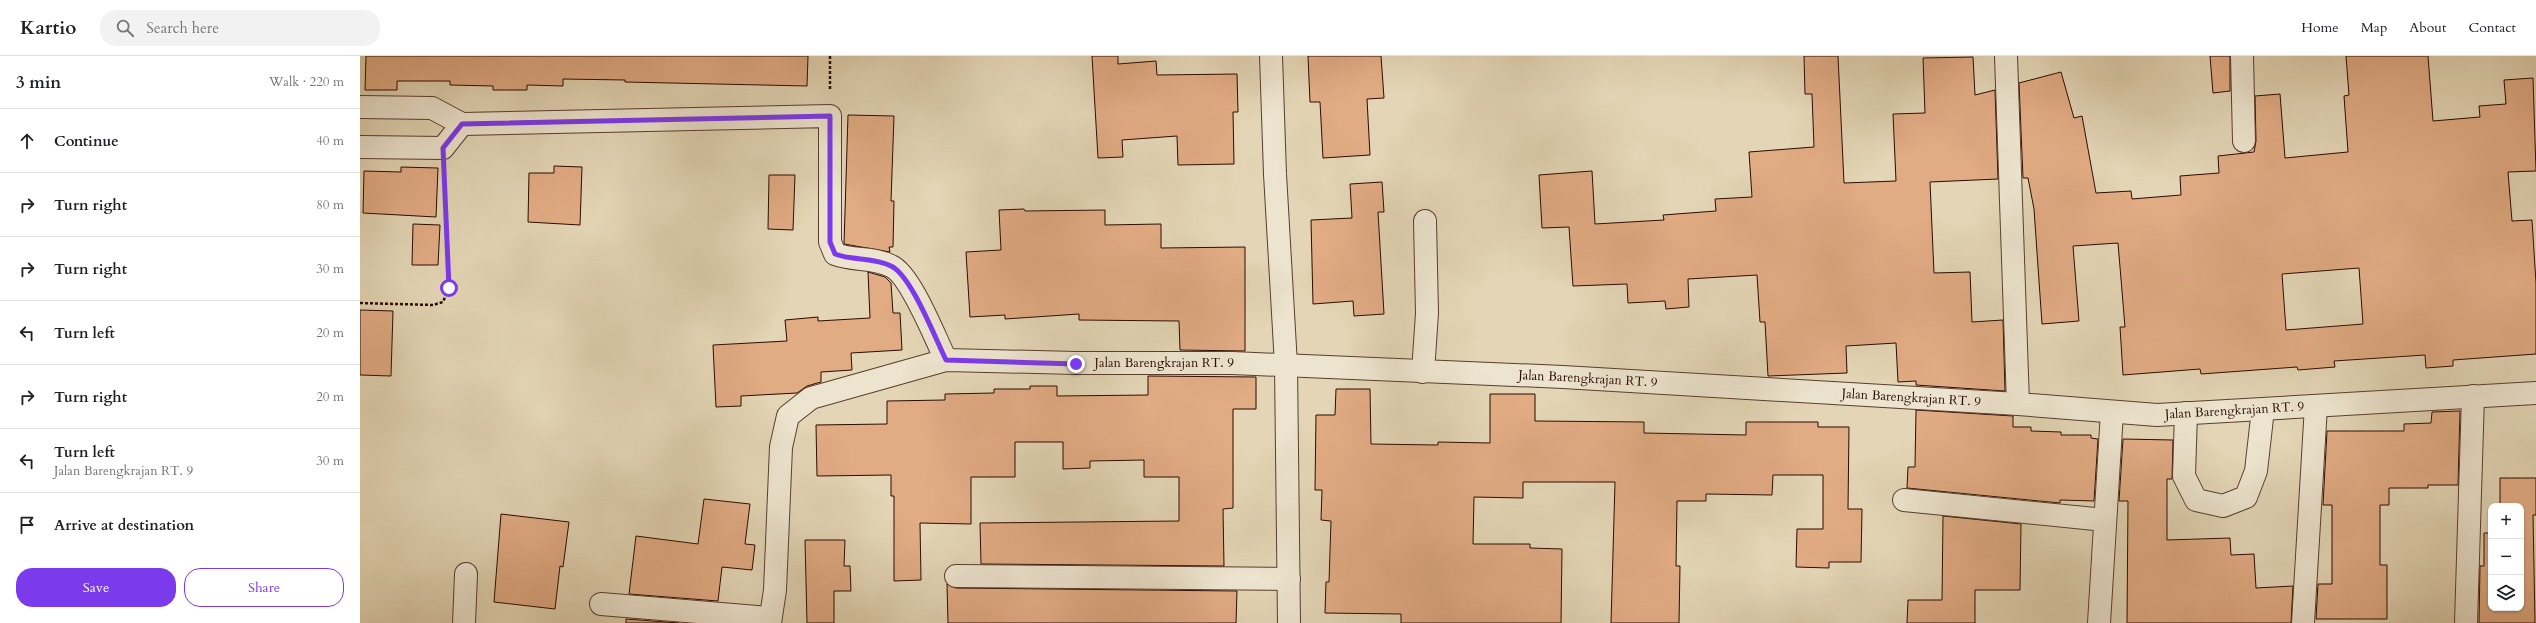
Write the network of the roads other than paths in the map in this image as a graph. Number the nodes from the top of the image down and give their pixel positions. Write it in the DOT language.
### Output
graph roads {
  1 [pos="1271,56"];
  2 [pos="2006,56"];
  3 [pos="2242,56"];
  4 [pos="360,107"];
  5 [pos="462,124"];
  6 [pos="2244,141"];
  7 [pos="360,147"];
  8 [pos="1425,221"];
  9 [pos="946,360"];
  10 [pos="1286,365"];
  11 [pos="1423,372"];
  12 [pos="2536,393"];
  13 [pos="2473,396"];
  14 [pos="2018,404"];
  15 [pos="2316,406"];
  16 [pos="2263,409"];
  17 [pos="2112,412"];
  18 [pos="2186,413"];
  19 [pos="1904,500"];
  20 [pos="2105,520"];
  21 [pos="466,574"];
  22 [pos="956,576"];
  23 [pos="1289,579"];
  24 [pos="601,604"];
  25 [pos="705,618"];
  26 [pos="770,620"];
  27 [pos="464,623"];
  28 [pos="1289,623"];
  29 [pos="2099,623"];
  30 [pos="2303,623"];
  31 [pos="2466,623"];
  1 -- 10 [label="street"];
  2 -- 14 [label="street"];
  3 -- 6 [label="street"];
  4 -- 5 [label="street"];
  5 -- 7 [label="street"];
  5 -- 9 [label="street"];
  8 -- 11 [label="street"];
  9 -- 10 [label="street, Jalan Barengkrajan RT. 9"];
  9 -- 26 [label="street, Jalan Barengkrajan RT. 9"];
  10 -- 11 [label="street, Jalan Barengkrajan RT. 9"];
  10 -- 23 [label="street"];
  11 -- 14 [label="street, Jalan Barengkrajan RT. 9"];
  12 -- 13 [label="street, Jalan Barengkrajan RT. 9"];
  13 -- 15 [label="street, Jalan Barengkrajan RT. 9"];
  13 -- 31 [label="street"];
  14 -- 17 [label="street, Jalan Barengkrajan RT. 9"];
  15 -- 16 [label="street, Jalan Barengkrajan RT. 9"];
  15 -- 30 [label="street"];
  16 -- 18 [label="street, Jalan Barengkrajan RT. 9"];
  16 -- 18 [label="street"];
  17 -- 18 [label="street, Jalan Barengkrajan RT. 9"];
  17 -- 20 [label="street"];
  19 -- 20 [label="street"];
  20 -- 29 [label="street"];
  21 -- 27 [label="street"];
  22 -- 23 [label="street"];
  23 -- 28 [label="street"];
  24 -- 25 [label="street"];
  25 -- 26 [label="street"];
}
